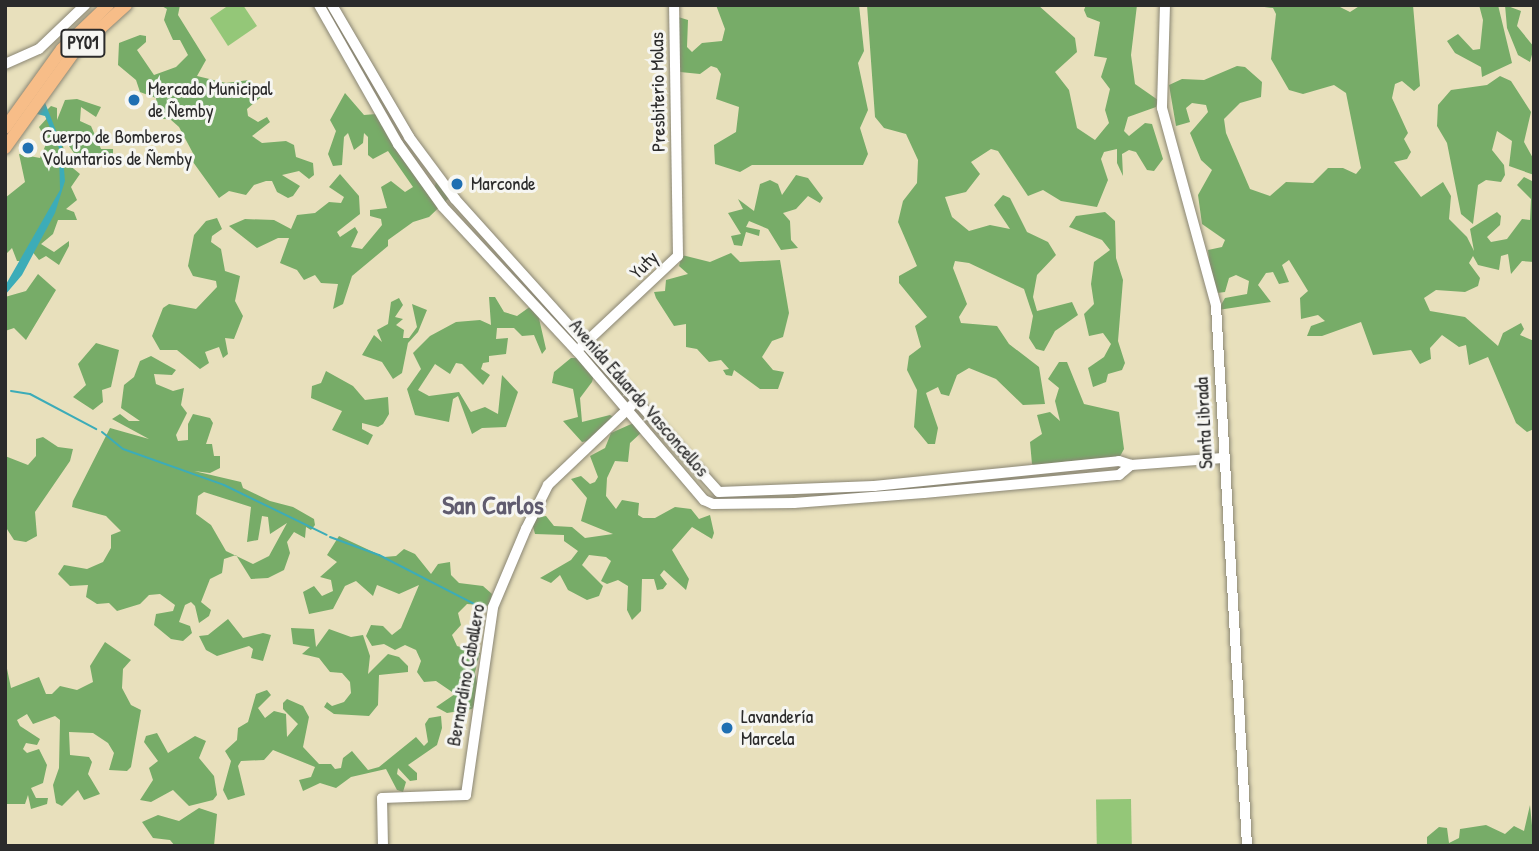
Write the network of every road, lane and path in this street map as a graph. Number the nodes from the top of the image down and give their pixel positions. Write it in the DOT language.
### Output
graph roads {
  1 [pos="85,5"];
  2 [pos="108,5"];
  3 [pos="126,5"];
  4 [pos="319,5"];
  5 [pos="332,5"];
  6 [pos="674,5"];
  7 [pos="1165,5"];
  8 [pos="8,63"];
  9 [pos="42,83"];
  10 [pos="18,120"];
  11 [pos="5,128"];
  12 [pos="5,148"];
  13 [pos="676,178"];
  14 [pos="587,342"];
  15 [pos="577,351"];
  16 [pos="637,400"];
  17 [pos="628,409"];
  18 [pos="1223,458"];
  19 [pos="1131,465"];
  20 [pos="383,846"];
  21 [pos="1247,846"];
  1 -- 8 [label="street"];
  2 -- 9 [label="highway, PY01"];
  3 -- 9 [label="highway, PY01"];
  4 -- 15 [label="street, Avenida Eduardo Vasconcellos"];
  5 -- 14 [label="street, Avenida Eduardo Vasconcellos"];
  6 -- 13 [label="street, Presbiterio Molas"];
  7 -- 18 [label="street, Santa Librada"];
  9 -- 10 [label="highway, PY01"];
  10 -- 11 [label="highway, PY01"];
  10 -- 12 [label="highway, PY01"];
  13 -- 14 [label="street, Yuty"];
  14 -- 15 [label="street, Yuty"];
  14 -- 16 [label="street, Avenida Eduardo Vasconcellos"];
  15 -- 17 [label="street, Avenida Eduardo Vasconcellos"];
  16 -- 17 [label="street, Bernardino Caballero"];
  16 -- 19 [label="street, Avenida Eduardo Vasconcellos"];
  17 -- 19 [label="street, Avenida Eduardo Vasconcellos"];
  17 -- 20 [label="street, Bernardino Caballero"];
  18 -- 19 [label="street, Avenida Eduardo Vasconcellos"];
  18 -- 21 [label="street, Santa Librada"];
}
